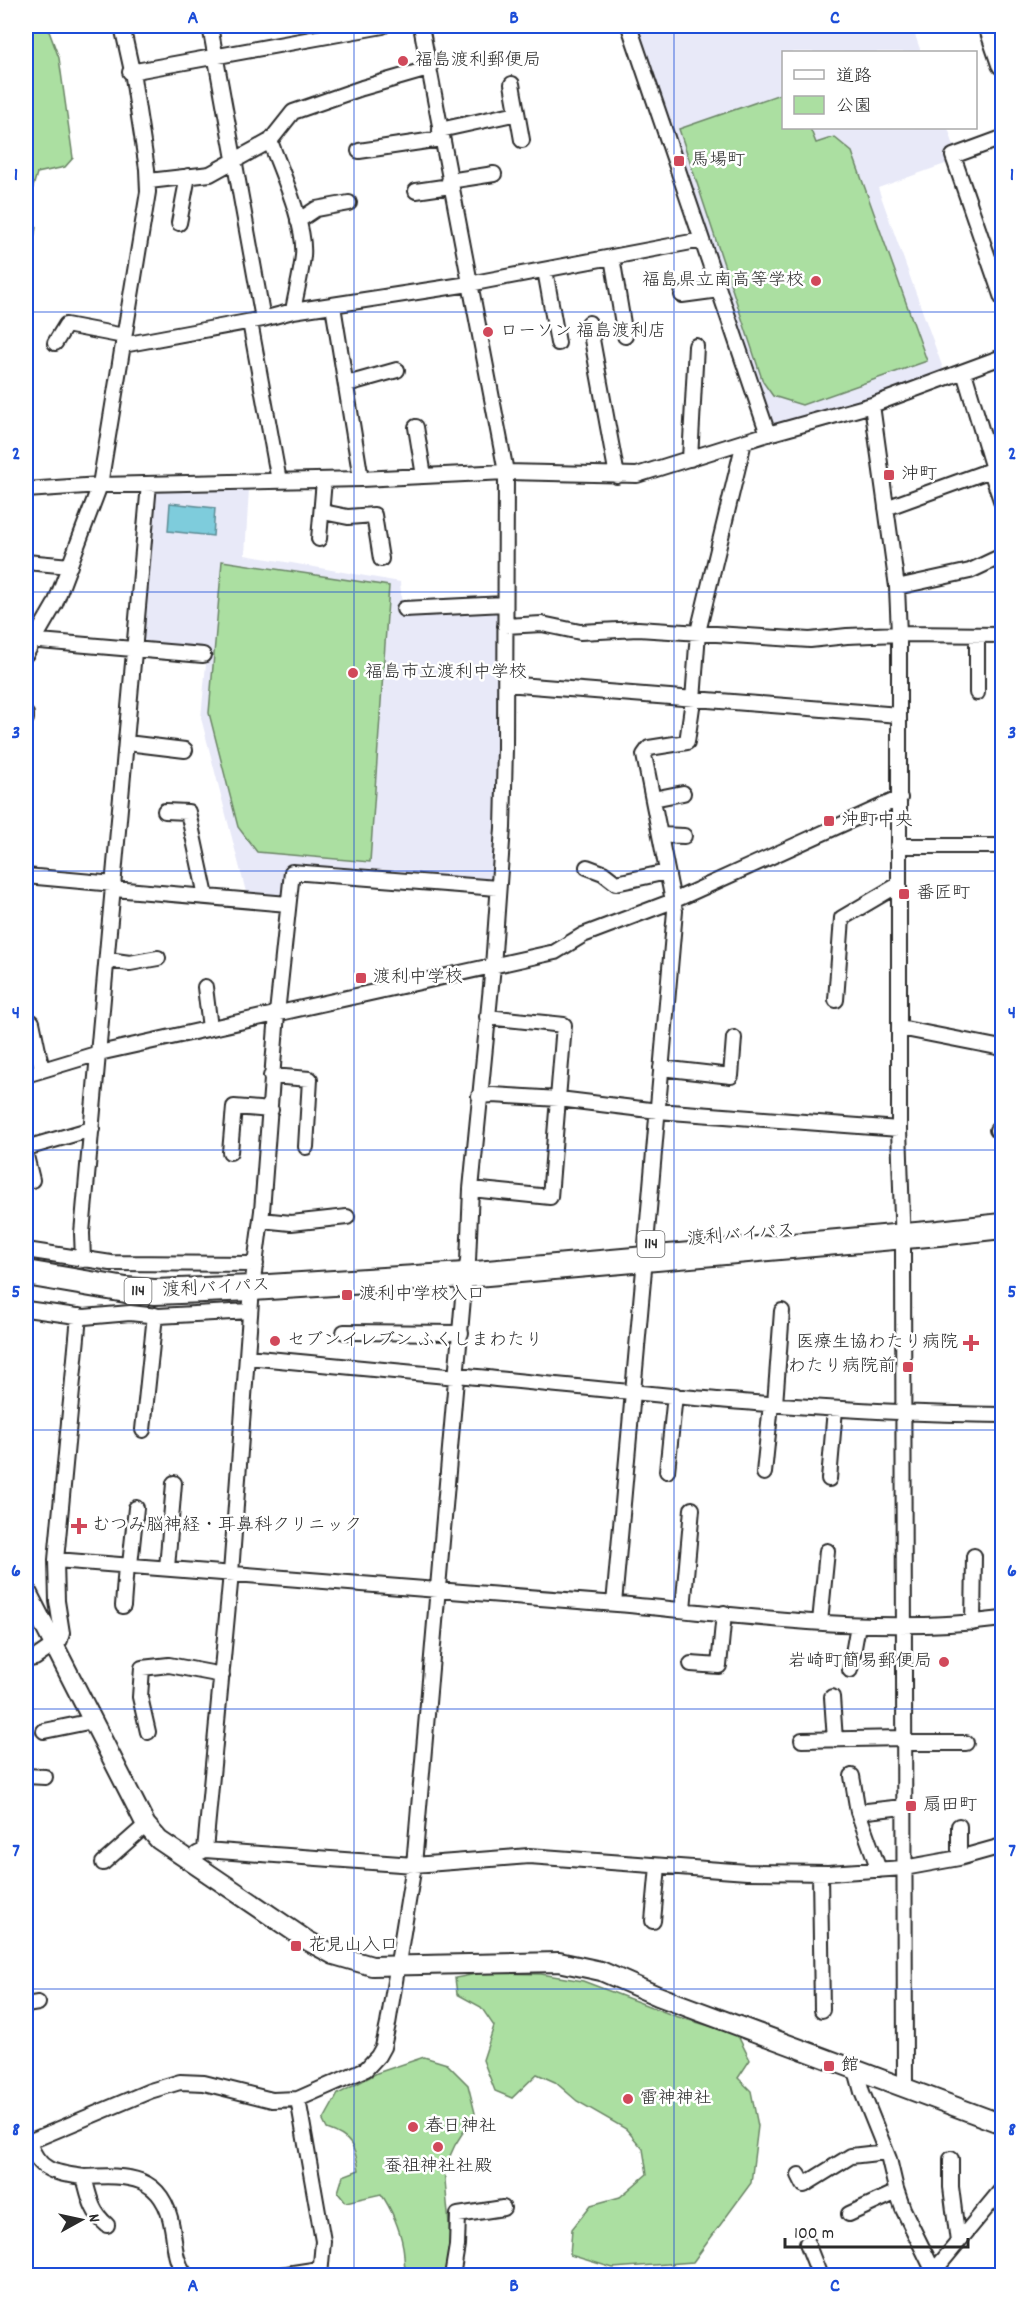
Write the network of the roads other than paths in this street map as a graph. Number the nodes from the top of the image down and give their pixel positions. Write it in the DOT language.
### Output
graph roads {
  1 [pos="122,26"];
  2 [pos="210,26"];
  3 [pos="383,26"];
  4 [pos="421,26"];
  5 [pos="629,26"];
  6 [pos="989,26"];
  7 [pos="216,56"];
  8 [pos="1002,64"];
  9 [pos="428,69"];
  10 [pos="130,72"];
  11 [pos="512,84"];
  12 [pos="517,113"];
  13 [pos="441,135"];
  14 [pos="1002,138"];
  15 [pos="522,140"];
  16 [pos="270,141"];
  17 [pos="359,151"];
  18 [pos="233,160"];
  19 [pos="494,174"];
  20 [pos="188,176"];
  21 [pos="149,181"];
  22 [pos="450,184"];
  23 [pos="416,191"];
  24 [pos="348,203"];
  25 [pos="298,221"];
  26 [pos="179,223"];
  27 [pos="702,240"];
  28 [pos="612,257"];
  29 [pos="545,270"];
  30 [pos="469,285"];
  31 [pos="719,290"];
  32 [pos="682,295"];
  33 [pos="1002,298"];
  34 [pos="333,306"];
  35 [pos="293,311"];
  36 [pos="256,321"];
  37 [pos="589,323"];
  38 [pos="625,336"];
  39 [pos="124,341"];
  40 [pos="55,343"];
  41 [pos="558,343"];
  42 [pos="696,346"];
  43 [pos="1002,357"];
  44 [pos="397,370"];
  45 [pos="964,372"];
  46 [pos="347,384"];
  47 [pos="872,405"];
  48 [pos="416,427"];
  49 [pos="768,434"];
  50 [pos="744,442"];
  51 [pos="690,459"];
  52 [pos="996,469"];
  53 [pos="506,472"];
  54 [pos="424,476"];
  55 [pos="617,476"];
  56 [pos="361,479"];
  57 [pos="324,480"];
  58 [pos="279,481"];
  59 [pos="149,484"];
  60 [pos="100,486"];
  61 [pos="26,490"];
  62 [pos="1002,502"];
  63 [pos="886,508"];
  64 [pos="323,512"];
  65 [pos="320,539"];
  66 [pos="1002,556"];
  67 [pos="381,559"];
  68 [pos="26,562"];
  69 [pos="70,566"];
  70 [pos="897,587"];
  71 [pos="505,604"];
  72 [pos="404,609"];
  73 [pos="505,626"];
  74 [pos="698,632"];
  75 [pos="899,634"];
  76 [pos="977,635"];
  77 [pos="1002,635"];
  78 [pos="30,640"];
  79 [pos="135,650"];
  80 [pos="26,654"];
  81 [pos="203,655"];
  82 [pos="506,684"];
  83 [pos="977,693"];
  84 [pos="693,700"];
  85 [pos="26,714"];
  86 [pos="899,716"];
  87 [pos="26,719"];
  88 [pos="127,743"];
  89 [pos="185,750"];
  90 [pos="683,793"];
  91 [pos="900,798"];
  92 [pos="653,799"];
  93 [pos="165,811"];
  94 [pos="660,835"];
  95 [pos="684,836"];
  96 [pos="898,846"];
  97 [pos="1002,846"];
  98 [pos="587,867"];
  99 [pos="667,872"];
  100 [pos="26,876"];
  101 [pos="898,885"];
  102 [pos="114,886"];
  103 [pos="497,888"];
  104 [pos="206,896"];
  105 [pos="673,901"];
  106 [pos="288,904"];
  107 [pos="158,958"];
  108 [pos="108,960"];
  109 [pos="493,966"];
  110 [pos="205,987"];
  111 [pos="836,1000"];
  112 [pos="277,1013"];
  113 [pos="487,1017"];
  114 [pos="32,1022"];
  115 [pos="210,1028"];
  116 [pos="900,1028"];
  117 [pos="734,1038"];
  118 [pos="1002,1048"];
  119 [pos="99,1053"];
  120 [pos="661,1068"];
  121 [pos="42,1070"];
  122 [pos="26,1075"];
  123 [pos="271,1076"];
  124 [pos="479,1096"];
  125 [pos="559,1099"];
  126 [pos="271,1110"];
  127 [pos="658,1110"];
  128 [pos="92,1129"];
  129 [pos="899,1130"];
  130 [pos="306,1147"];
  131 [pos="26,1149"];
  132 [pos="230,1152"];
  133 [pos="26,1156"];
  134 [pos="33,1180"];
  135 [pos="471,1189"];
  136 [pos="1002,1211"];
  137 [pos="347,1217"];
  138 [pos="261,1220"];
  139 [pos="1002,1226"];
  140 [pos="902,1228"];
  141 [pos="26,1250"];
  142 [pos="645,1251"];
  143 [pos="82,1260"];
  144 [pos="467,1268"];
  145 [pos="26,1273"];
  146 [pos="253,1288"];
  147 [pos="26,1309"];
  148 [pos="782,1311"];
  149 [pos="154,1315"];
  150 [pos="79,1316"];
  151 [pos="344,1332"];
  152 [pos="461,1333"];
  153 [pos="247,1357"];
  154 [pos="457,1376"];
  155 [pos="634,1392"];
  156 [pos="675,1395"];
  157 [pos="773,1404"];
  158 [pos="835,1409"];
  159 [pos="903,1414"];
  160 [pos="1002,1415"];
  161 [pos="143,1430"];
  162 [pos="667,1472"];
  163 [pos="764,1473"];
  164 [pos="829,1479"];
  165 [pos="174,1483"];
  166 [pos="136,1508"];
  167 [pos="692,1509"];
  168 [pos="827,1551"];
  169 [pos="974,1556"];
  170 [pos="56,1560"];
  171 [pos="128,1565"];
  172 [pos="167,1568"];
  173 [pos="231,1573"];
  174 [pos="438,1589"];
  175 [pos="26,1590"];
  176 [pos="614,1604"];
  177 [pos="123,1606"];
  178 [pos="683,1609"];
  179 [pos="724,1613"];
  180 [pos="1002,1619"];
  181 [pos="820,1622"];
  182 [pos="973,1623"];
  183 [pos="858,1624"];
  184 [pos="904,1626"];
  185 [pos="54,1645"];
  186 [pos="26,1660"];
  187 [pos="691,1664"];
  188 [pos="850,1670"];
  189 [pos="222,1675"];
  190 [pos="832,1697"];
  191 [pos="93,1721"];
  192 [pos="44,1731"];
  193 [pos="148,1732"];
  194 [pos="802,1740"];
  195 [pos="835,1740"];
  196 [pos="903,1740"];
  197 [pos="966,1743"];
  198 [pos="26,1776"];
  199 [pos="852,1776"];
  200 [pos="45,1777"];
  201 [pos="903,1807"];
  202 [pos="858,1812"];
  203 [pos="146,1825"];
  204 [pos="959,1826"];
  205 [pos="1002,1846"];
  206 [pos="205,1850"];
  207 [pos="959,1858"];
  208 [pos="185,1860"];
  209 [pos="103,1863"];
  210 [pos="414,1865"];
  211 [pos="658,1866"];
  212 [pos="904,1868"];
  213 [pos="879,1870"];
  214 [pos="820,1873"];
  215 [pos="653,1922"];
  216 [pos="396,1966"];
  217 [pos="822,2010"];
  218 [pos="856,2070"];
  219 [pos="905,2089"];
  220 [pos="298,2099"];
  221 [pos="1002,2124"];
  222 [pos="27,2143"];
  223 [pos="886,2152"];
  224 [pos="951,2159"];
  225 [pos="799,2175"];
  226 [pos="84,2177"];
  227 [pos="1002,2189"];
  228 [pos="897,2192"];
  229 [pos="503,2208"];
  230 [pos="849,2214"];
  231 [pos="107,2225"];
  232 [pos="958,2242"];
  233 [pos="807,2243"];
  234 [pos="320,2272"];
  235 [pos="933,2274"];
  236 [pos="186,2276"];
  237 [pos="274,2276"];
  238 [pos="452,2276"];
  239 [pos="820,2276"];
  1 -- 10 [label="street"];
  2 -- 7 [label="street"];
  3 -- 7 [label="street"];
  4 -- 9 [label="street"];
  5 -- 27 [label="street"];
  6 -- 8 [label="main road"];
  7 -- 10 [label="street"];
  7 -- 18 [label="street"];
  9 -- 13 [label="street"];
  9 -- 16 [label="street"];
  10 -- 21 [label="street"];
  11 -- 12 [label="street"];
  12 -- 13 [label="street"];
  12 -- 15 [label="street"];
  13 -- 17 [label="street"];
  13 -- 22 [label="street"];
  14 -- 33 [label="street"];
  16 -- 18 [label="street"];
  16 -- 25 [label="street"];
  18 -- 20 [label="street"];
  18 -- 36 [label="street"];
  19 -- 22 [label="street"];
  20 -- 21 [label="street"];
  20 -- 26 [label="street"];
  21 -- 39 [label="street"];
  22 -- 23 [label="street"];
  22 -- 30 [label="street"];
  24 -- 25 [label="street"];
  25 -- 35 [label="street"];
  27 -- 28 [label="street"];
  27 -- 31 [label="street"];
  28 -- 29 [label="street"];
  28 -- 38 [label="street"];
  29 -- 30 [label="street"];
  29 -- 41 [label="street"];
  30 -- 34 [label="street"];
  30 -- 53 [label="street"];
  31 -- 32 [label="street"];
  31 -- 49 [label="street"];
  34 -- 35 [label="street"];
  34 -- 46 [label="street"];
  35 -- 36 [label="street"];
  36 -- 39 [label="street"];
  36 -- 58 [label="street"];
  37 -- 55 [label="street"];
  39 -- 40 [label="street"];
  39 -- 60 [label="street"];
  42 -- 51 [label="street"];
  43 -- 45 [label="street"];
  44 -- 46 [label="street"];
  45 -- 47 [label="street"];
  45 -- 52 [label="street"];
  46 -- 56 [label="street"];
  47 -- 49 [label="street"];
  47 -- 63 [label="street"];
  48 -- 54 [label="street"];
  49 -- 50 [label="street"];
  50 -- 51 [label="street"];
  50 -- 74 [label="street"];
  51 -- 55 [label="street"];
  52 -- 62 [label="street"];
  52 -- 63 [label="street"];
  53 -- 54 [label="street"];
  53 -- 55 [label="street"];
  53 -- 71 [label="street"];
  54 -- 56 [label="street"];
  56 -- 57 [label="street"];
  57 -- 58 [label="street"];
  57 -- 64 [label="street"];
  58 -- 59 [label="street"];
  59 -- 60 [label="street"];
  59 -- 79 [label="street"];
  60 -- 61 [label="street"];
  60 -- 69 [label="street"];
  63 -- 70 [label="street"];
  64 -- 65 [label="street"];
  64 -- 67 [label="street"];
  66 -- 70 [label="street"];
  68 -- 69 [label="street"];
  69 -- 78 [label="street"];
  70 -- 75 [label="street"];
  71 -- 72 [label="street"];
  71 -- 73 [label="street"];
  73 -- 74 [label="street"];
  73 -- 82 [label="street"];
  74 -- 75 [label="street"];
  74 -- 84 [label="street"];
  75 -- 76 [label="street"];
  75 -- 86 [label="street"];
  76 -- 77 [label="street"];
  76 -- 83 [label="street"];
  78 -- 79 [label="street"];
  78 -- 80 [label="street"];
  79 -- 81 [label="street"];
  79 -- 88 [label="street"];
  82 -- 84 [label="street"];
  82 -- 103 [label="street"];
  84 -- 86 [label="street"];
  84 -- 92 [label="street"];
  85 -- 87 [label="street"];
  86 -- 91 [label="street"];
  88 -- 89 [label="street"];
  88 -- 102 [label="street"];
  90 -- 92 [label="street"];
  91 -- 96 [label="street"];
  91 -- 105 [label="street"];
  92 -- 94 [label="street"];
  93 -- 104 [label="street"];
  94 -- 95 [label="street"];
  94 -- 99 [label="street"];
  96 -- 97 [label="street"];
  96 -- 101 [label="street"];
  98 -- 99 [label="street"];
  99 -- 105 [label="street"];
  100 -- 102 [label="street"];
  101 -- 111 [label="street"];
  101 -- 116 [label="street"];
  102 -- 104 [label="street"];
  102 -- 108 [label="street"];
  103 -- 106 [label="street"];
  103 -- 109 [label="street"];
  104 -- 106 [label="street"];
  105 -- 109 [label="street"];
  105 -- 120 [label="street"];
  106 -- 112 [label="street"];
  107 -- 108 [label="street"];
  108 -- 119 [label="street"];
  109 -- 112 [label="street"];
  109 -- 113 [label="street"];
  110 -- 115 [label="street"];
  112 -- 115 [label="street"];
  112 -- 123 [label="street"];
  113 -- 124 [label="street"];
  113 -- 125 [label="street"];
  114 -- 121 [label="street"];
  115 -- 119 [label="street"];
  116 -- 118 [label="street"];
  116 -- 129 [label="street"];
  117 -- 120 [label="street"];
  119 -- 121 [label="street"];
  119 -- 128 [label="street"];
  120 -- 127 [label="street"];
  121 -- 122 [label="street"];
  123 -- 126 [label="street"];
  123 -- 130 [label="street"];
  124 -- 125 [label="street"];
  124 -- 135 [label="street"];
  125 -- 127 [label="street"];
  125 -- 135 [label="street"];
  126 -- 132 [label="street"];
  126 -- 138 [label="street"];
  127 -- 129 [label="street"];
  127 -- 142 [label="street"];
  128 -- 131 [label="street"];
  128 -- 143 [label="street"];
  129 -- 140 [label="street"];
  133 -- 134 [label="street"];
  135 -- 144 [label="street"];
  136 -- 140 [label="highway, 渡利バイパス / 114"];
  137 -- 138 [label="street"];
  138 -- 146 [label="street"];
  139 -- 140 [label="highway, 渡利バイパス / 114"];
  140 -- 142 [label="highway, 渡利バイパス / 114"];
  140 -- 159 [label="street"];
  141 -- 143 [label="street"];
  142 -- 144 [label="highway, 渡利バイパス / 114"];
  142 -- 155 [label="street"];
  143 -- 146 [label="street"];
  144 -- 146 [label="highway, 渡利バイパス / 114"];
  144 -- 152 [label="street"];
  145 -- 146 [label="highway, 渡利バイパス / 114"];
  146 -- 149 [label="street"];
  146 -- 153 [label="street"];
  147 -- 150 [label="street"];
  148 -- 157 [label="street"];
  149 -- 150 [label="street"];
  149 -- 161 [label="street"];
  150 -- 170 [label="street"];
  151 -- 152 [label="street"];
  152 -- 154 [label="street"];
  153 -- 154 [label="street"];
  153 -- 173 [label="street"];
  154 -- 155 [label="street"];
  154 -- 174 [label="street"];
  155 -- 156 [label="street"];
  155 -- 176 [label="street"];
  156 -- 157 [label="street"];
  156 -- 162 [label="street"];
  157 -- 158 [label="street"];
  157 -- 163 [label="street"];
  158 -- 159 [label="street"];
  158 -- 164 [label="street"];
  159 -- 160 [label="street"];
  159 -- 184 [label="street"];
  165 -- 172 [label="street"];
  166 -- 171 [label="street"];
  167 -- 178 [label="street"];
  168 -- 181 [label="street"];
  169 -- 182 [label="street"];
  170 -- 171 [label="street"];
  170 -- 185 [label="street"];
  171 -- 172 [label="street"];
  171 -- 177 [label="street"];
  172 -- 173 [label="street"];
  173 -- 174 [label="street"];
  173 -- 189 [label="street"];
  174 -- 176 [label="street"];
  174 -- 210 [label="street"];
  175 -- 185 [label="street"];
  176 -- 178 [label="street"];
  178 -- 179 [label="street"];
  179 -- 181 [label="street"];
  179 -- 187 [label="street"];
  180 -- 182 [label="street"];
  181 -- 183 [label="street"];
  182 -- 184 [label="street"];
  183 -- 184 [label="street"];
  183 -- 188 [label="street"];
  184 -- 196 [label="street"];
  185 -- 186 [label="street"];
  185 -- 191 [label="street"];
  189 -- 193 [label="street"];
  189 -- 206 [label="street"];
  190 -- 195 [label="street"];
  191 -- 192 [label="street"];
  191 -- 203 [label="street"];
  194 -- 195 [label="street"];
  195 -- 196 [label="street"];
  196 -- 197 [label="street"];
  196 -- 201 [label="street"];
  198 -- 200 [label="street"];
  199 -- 202 [label="street"];
  201 -- 202 [label="street"];
  201 -- 212 [label="street"];
  202 -- 213 [label="street"];
  203 -- 208 [label="street"];
  203 -- 209 [label="street"];
  204 -- 207 [label="street"];
  205 -- 207 [label="street"];
  206 -- 208 [label="street"];
  206 -- 210 [label="street"];
  207 -- 212 [label="street"];
  208 -- 216 [label="street"];
  210 -- 211 [label="street"];
  210 -- 216 [label="street"];
  211 -- 214 [label="street"];
  211 -- 215 [label="street"];
  212 -- 213 [label="street"];
  212 -- 219 [label="street"];
  213 -- 214 [label="street"];
  214 -- 217 [label="street"];
  216 -- 218 [label="street"];
  216 -- 220 [label="street"];
  218 -- 219 [label="street"];
  218 -- 223 [label="street"];
  219 -- 221 [label="street"];
  220 -- 222 [label="street"];
  220 -- 234 [label="street"];
  222 -- 226 [label="street"];
  223 -- 225 [label="street"];
  223 -- 228 [label="street"];
  224 -- 232 [label="street"];
  226 -- 231 [label="street"];
  226 -- 236 [label="street"];
  227 -- 232 [label="street"];
  228 -- 230 [label="street"];
  228 -- 235 [label="street"];
  229 -- 238 [label="street"];
  232 -- 235 [label="street"];
  233 -- 239 [label="street"];
  234 -- 237 [label="street"];
}
